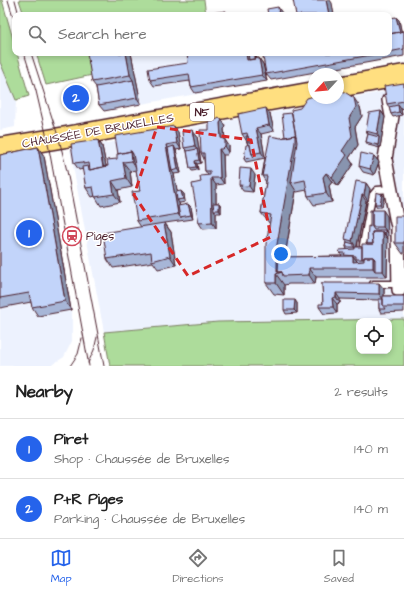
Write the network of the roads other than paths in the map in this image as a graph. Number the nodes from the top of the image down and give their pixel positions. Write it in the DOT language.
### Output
graph roads {
  1 [pos="404,75"];
  2 [pos="385,78"];
  3 [pos="344,86"];
  4 [pos="308,93"];
  5 [pos="0,148"];
  6 [pos="391,188"];
  7 [pos="401,223"];
  8 [pos="363,245"];
  9 [pos="370,284"];
  10 [pos="399,287"];
  1 -- 2 [label="main road"];
  2 -- 3 [label="main road"];
  2 -- 6 [label="street"];
  4 -- 5 [label="main road, CHAUSSÉE DE BRUXELLES / N5"];
  6 -- 7 [label="street"];
  6 -- 8 [label="lane"];
  7 -- 10 [label="street"];
  9 -- 10 [label="lane"];
}
